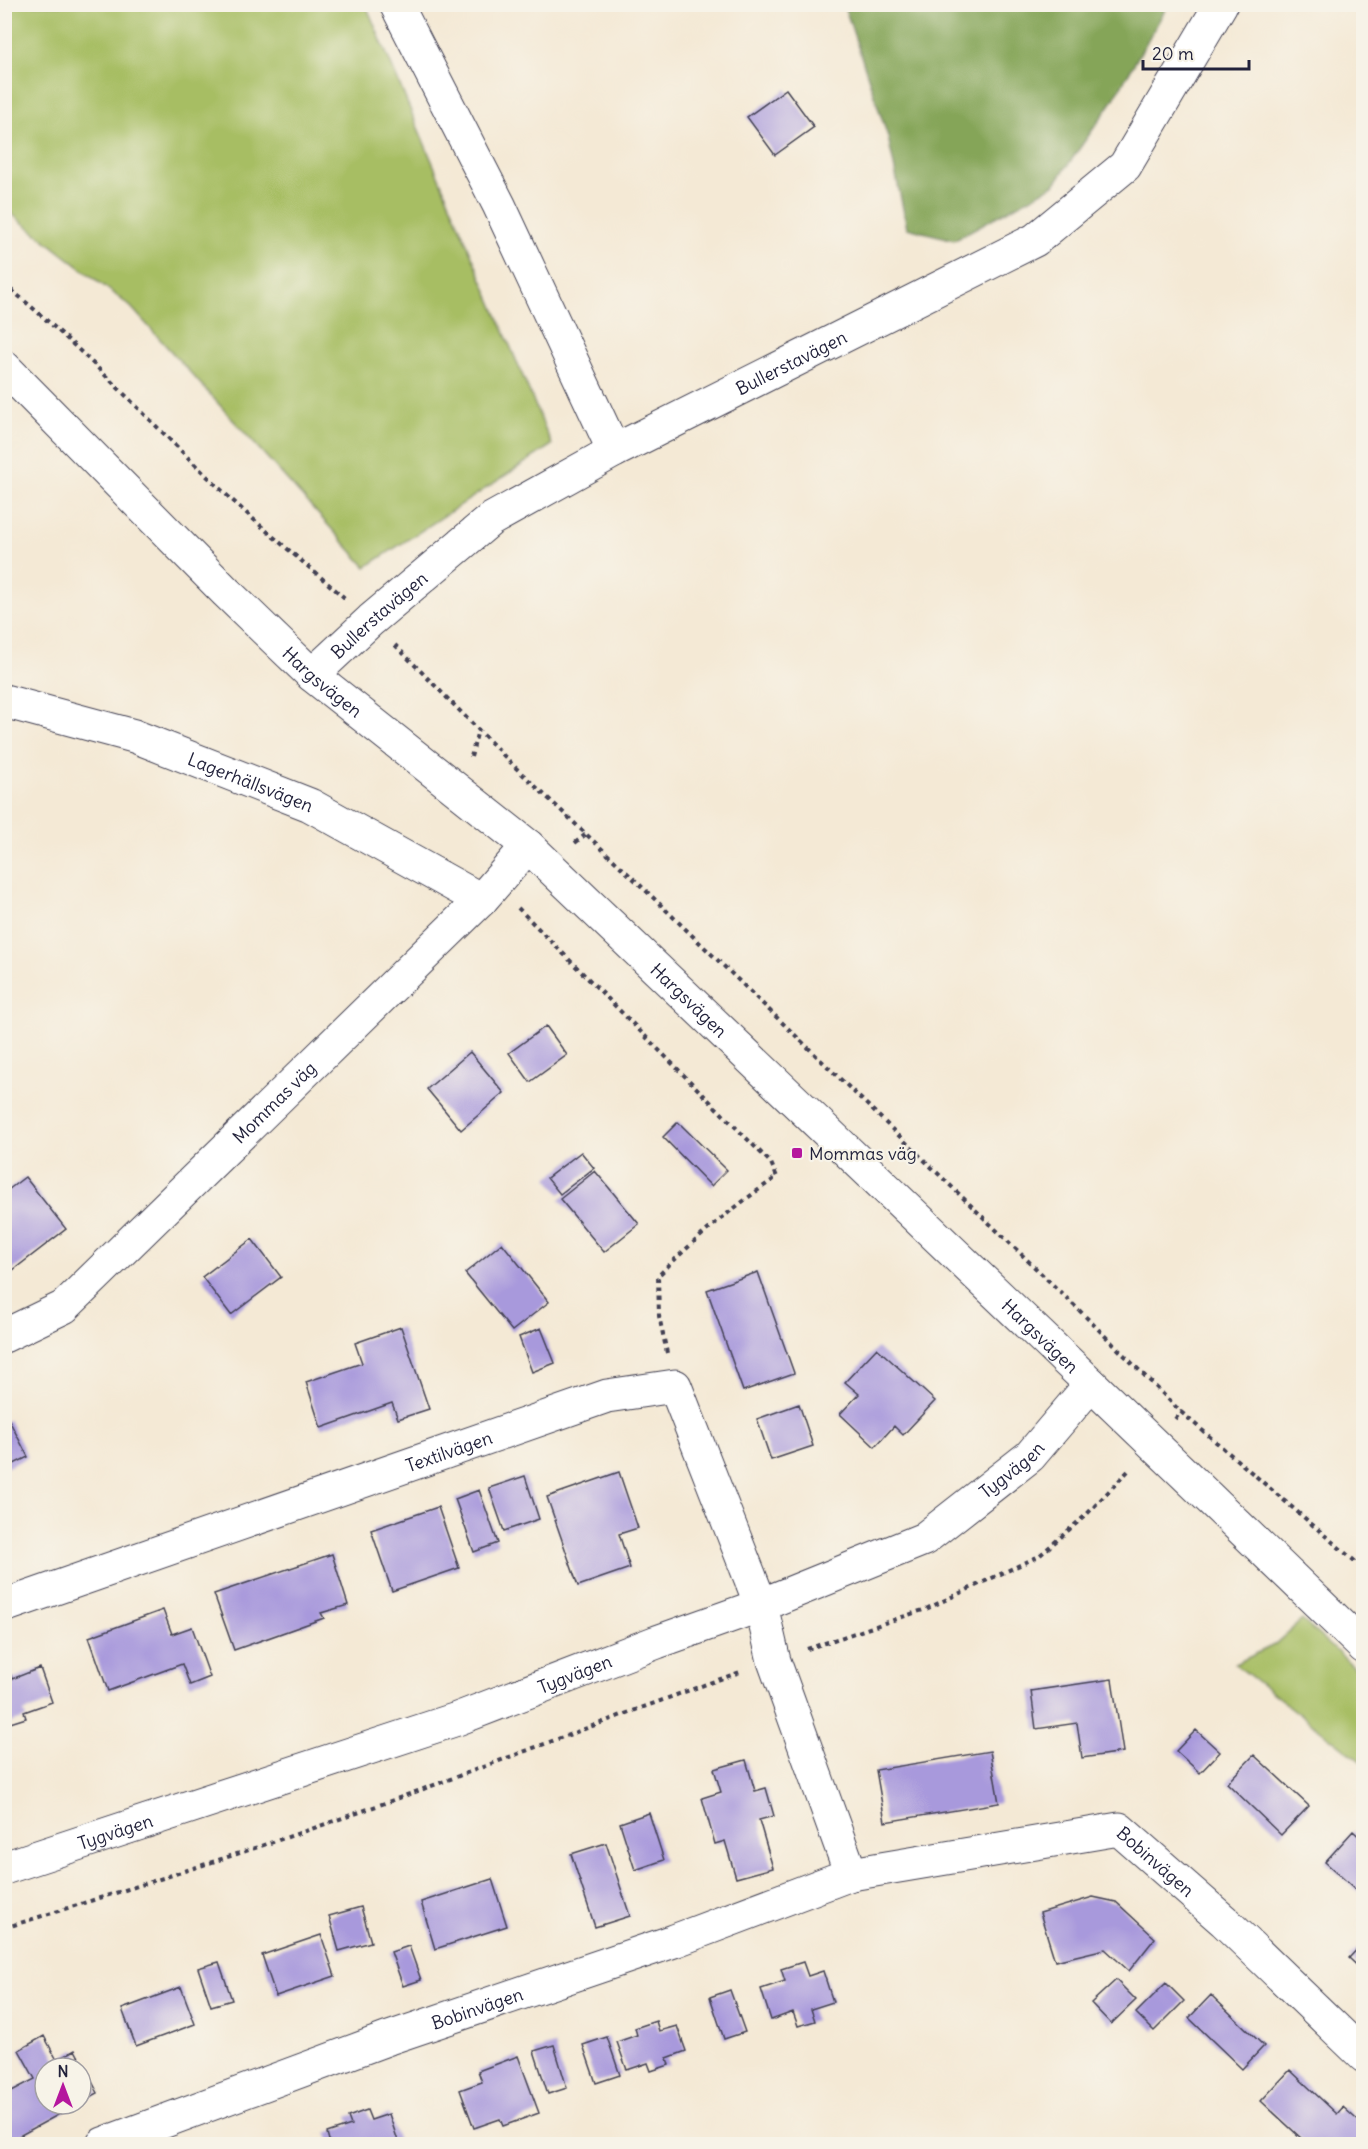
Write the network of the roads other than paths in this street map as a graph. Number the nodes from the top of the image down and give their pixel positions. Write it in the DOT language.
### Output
graph roads {
  1 [pos="396,4"];
  2 [pos="1221,4"];
  3 [pos="4,367"];
  4 [pos="614,451"];
  5 [pos="312,675"];
  6 [pos="4,701"];
  7 [pos="528,846"];
  8 [pos="481,900"];
  9 [pos="4,1336"];
  10 [pos="1091,1384"];
  11 [pos="761,1605"];
  12 [pos="4,1606"];
  13 [pos="1364,1647"];
  14 [pos="4,1868"];
  15 [pos="851,1874"];
  16 [pos="1364,2056"];
  17 [pos="103,2145"];
  1 -- 4 [label="street"];
  2 -- 4 [label="street, Bullerstavägen"];
  3 -- 5 [label="street, Hargsvägen"];
  4 -- 5 [label="street, Bullerstavägen"];
  5 -- 7 [label="street, Hargsvägen"];
  6 -- 8 [label="street, Lagerhällsvägen"];
  7 -- 8 [label="street, Mommas väg"];
  7 -- 10 [label="street, Hargsvägen"];
  8 -- 9 [label="street, Mommas väg"];
  10 -- 11 [label="street, Tygvägen"];
  10 -- 13 [label="street, Hargsvägen"];
  11 -- 12 [label="street, Textilvägen"];
  11 -- 14 [label="street, Tygvägen"];
  11 -- 15 [label="street"];
  15 -- 16 [label="street, Bobinvägen"];
  15 -- 17 [label="street, Bobinvägen"];
}
